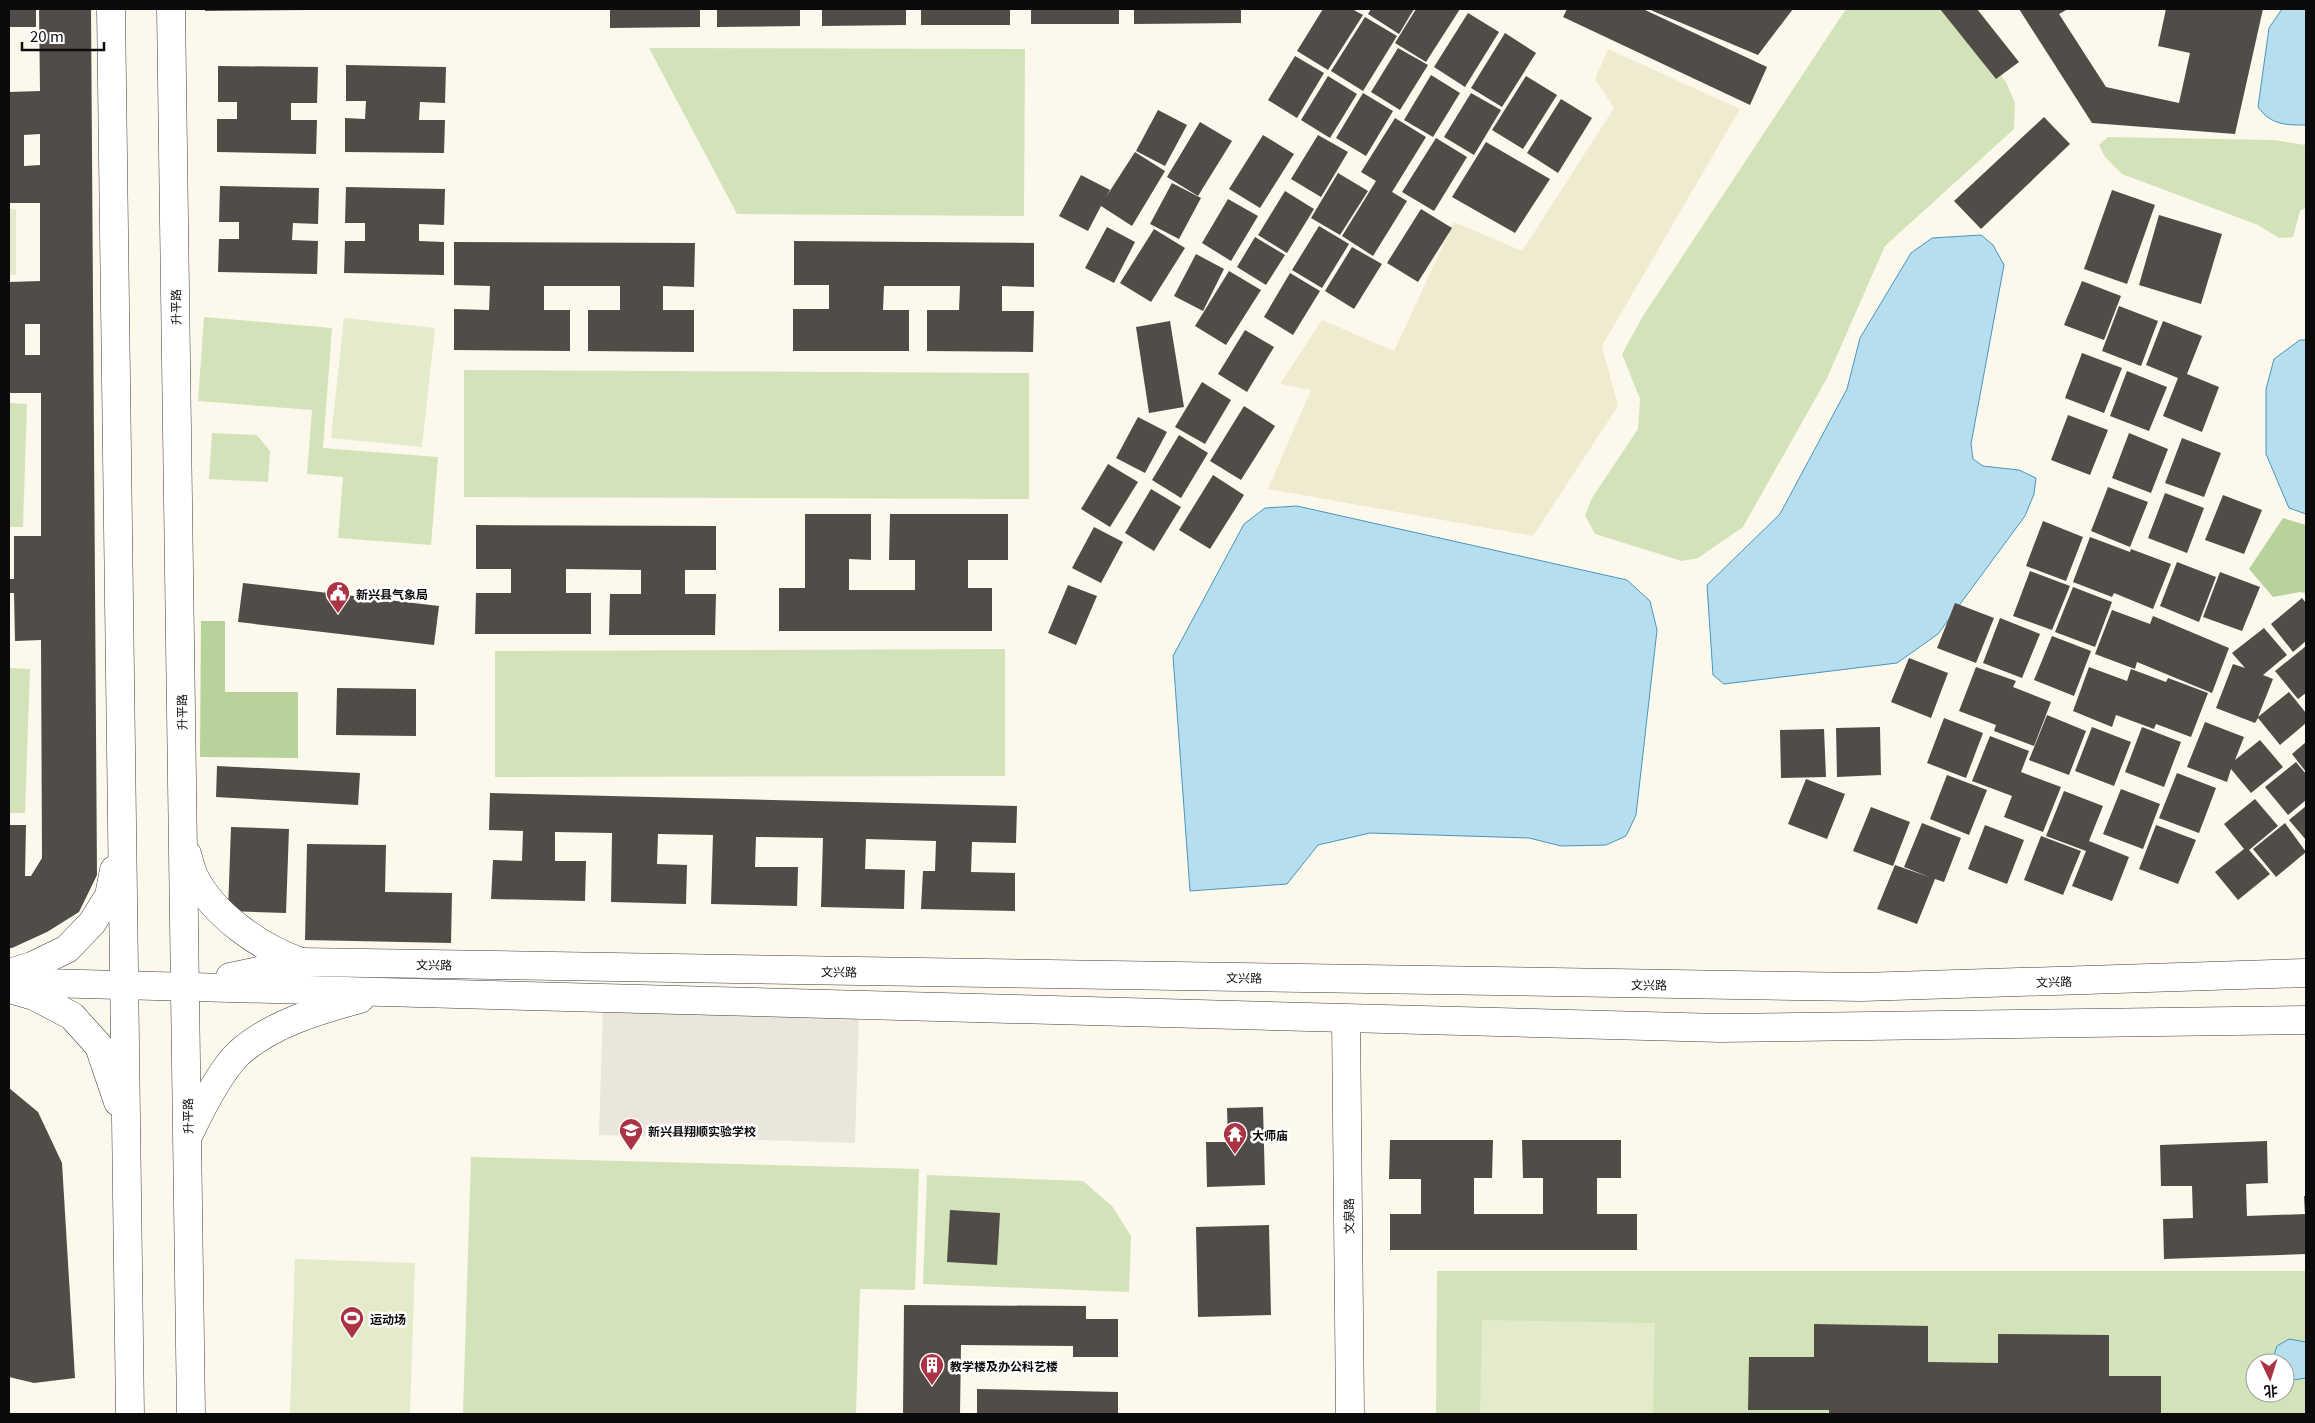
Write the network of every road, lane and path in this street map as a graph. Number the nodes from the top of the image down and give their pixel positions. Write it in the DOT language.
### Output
graph roads {
  1 [pos="111,9"];
  2 [pos="171,9"];
  3 [pos="122,827"];
  4 [pos="182,841"];
  5 [pos="301,962"];
  6 [pos="9,973"];
  7 [pos="2306,973"];
  8 [pos="1050,974"];
  9 [pos="9,982"];
  10 [pos="124,985"];
  11 [pos="184,987"];
  12 [pos="9,989"];
  13 [pos="388,992"];
  14 [pos="1049,1009"];
  15 [pos="1346,1019"];
  16 [pos="2306,1020"];
  17 [pos="126,1126"];
  18 [pos="187,1138"];
  19 [pos="130,1414"];
  20 [pos="191,1414"];
  21 [pos="1350,1414"];
  1 -- 3 [label="street"];
  2 -- 4 [label="street, 升平路"];
  3 -- 6 [label="street"];
  3 -- 10 [label="street"];
  4 -- 5 [label="street"];
  4 -- 11 [label="street, 升平路"];
  5 -- 8 [label="street, 文兴路"];
  5 -- 11 [label="street, 文兴路"];
  7 -- 8 [label="street, 文兴路"];
  8 -- 14 [label="street"];
  9 -- 10 [label="street, 文兴路"];
  10 -- 11 [label="street, 文兴路"];
  10 -- 17 [label="street"];
  11 -- 13 [label="street, 文兴路"];
  11 -- 18 [label="street, 升平路"];
  12 -- 17 [label="street"];
  13 -- 14 [label="street, 文兴路"];
  13 -- 18 [label="street"];
  14 -- 15 [label="street, 文兴路"];
  15 -- 16 [label="street, 文兴路"];
  15 -- 21 [label="street, 文泉路"];
  17 -- 19 [label="street"];
  18 -- 20 [label="street, 升平路"];
}
